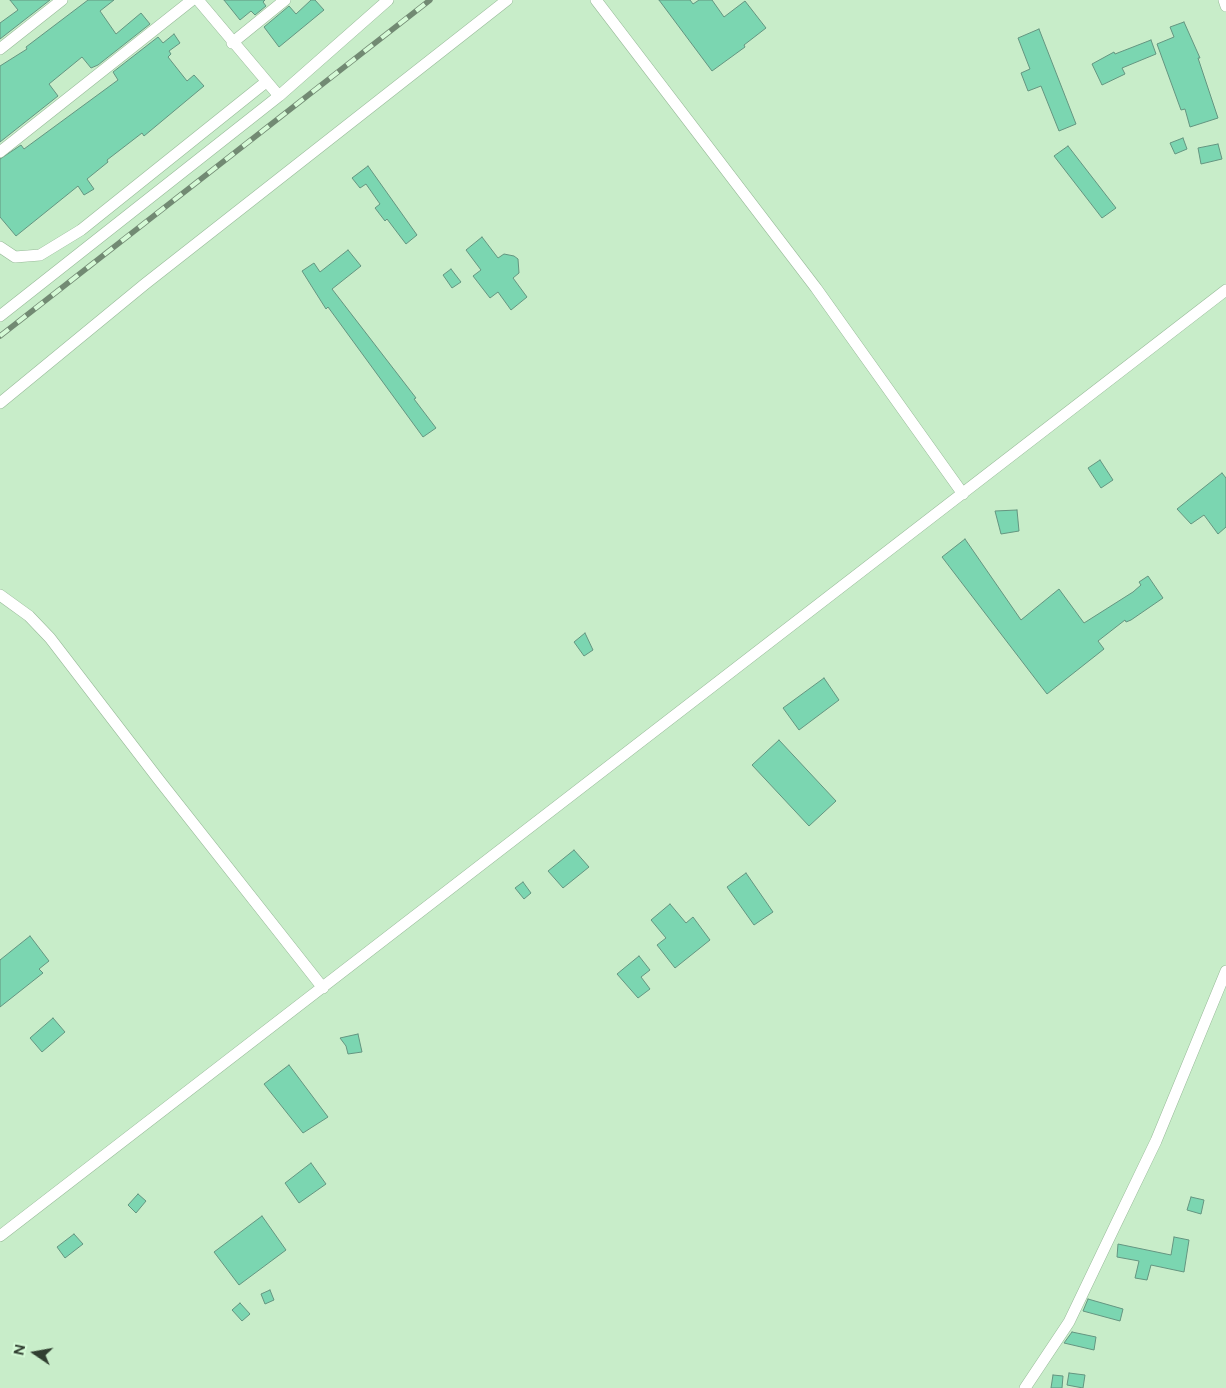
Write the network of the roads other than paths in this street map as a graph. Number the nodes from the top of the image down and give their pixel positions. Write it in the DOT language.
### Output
graph roads {
  1 [pos="62,0"];
  2 [pos="192,0"];
  3 [pos="198,0"];
  4 [pos="285,0"];
  5 [pos="388,0"];
  6 [pos="507,0"];
  7 [pos="596,0"];
  8 [pos="1224,0"];
  9 [pos="1226,6"];
  10 [pos="232,43"];
  11 [pos="0,49"];
  12 [pos="266,82"];
  13 [pos="278,96"];
  14 [pos="0,152"];
  15 [pos="0,247"];
  16 [pos="1226,290"];
  17 [pos="0,316"];
  18 [pos="0,402"];
  19 [pos="963,494"];
  20 [pos="0,595"];
  21 [pos="1226,972"];
  22 [pos="323,988"];
  23 [pos="0,1236"];
  24 [pos="1025,1388"];
  1 -- 11 [label="street"];
  2 -- 14 [label="street"];
  3 -- 10 [label="street"];
  4 -- 10 [label="street"];
  5 -- 13 [label="street"];
  6 -- 18 [label="street"];
  7 -- 19 [label="street"];
  8 -- 9 [label="street"];
  10 -- 12 [label="street"];
  12 -- 13 [label="street"];
  12 -- 15 [label="street"];
  13 -- 17 [label="street"];
  16 -- 19 [label="street"];
  19 -- 22 [label="street"];
  20 -- 22 [label="street"];
  21 -- 24 [label="street"];
  22 -- 23 [label="street"];
}
